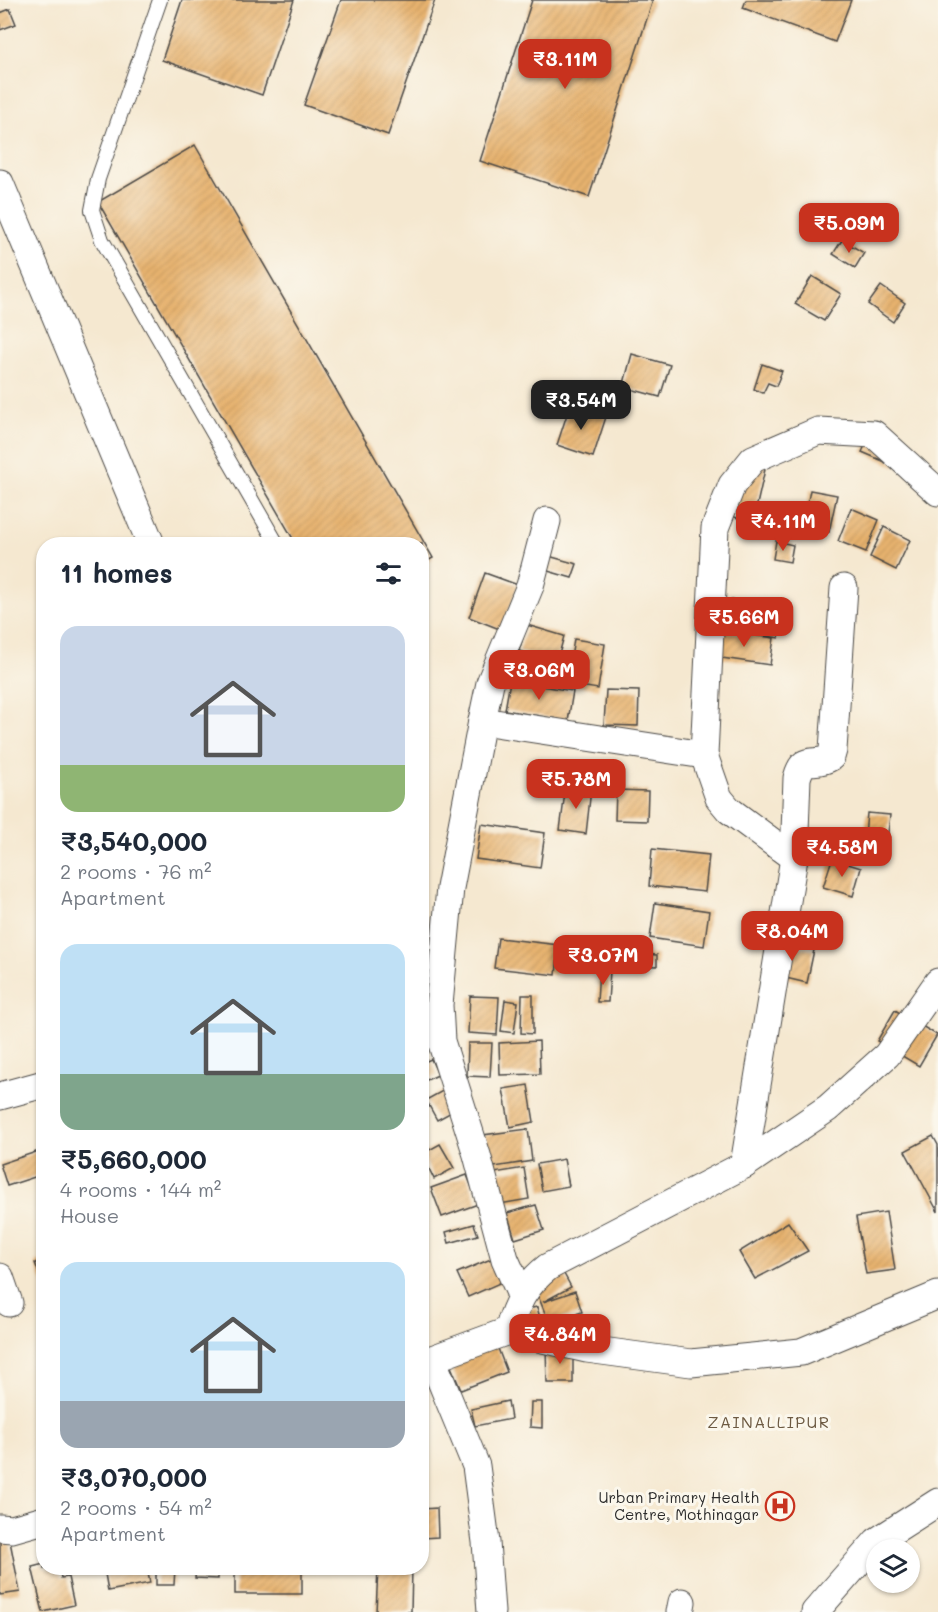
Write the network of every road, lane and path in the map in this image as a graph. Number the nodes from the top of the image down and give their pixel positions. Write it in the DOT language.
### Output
graph roads {
  1 [pos="160,0"];
  2 [pos="0,183"];
  3 [pos="938,492"];
  4 [pos="547,521"];
  5 [pos="148,537"];
  6 [pos="273,537"];
  7 [pos="844,588"];
  8 [pos="482,722"];
  9 [pos="704,755"];
  10 [pos="794,858"];
  11 [pos="938,982"];
  12 [pos="36,1086"];
  13 [pos="0,1096"];
  14 [pos="744,1165"];
  15 [pos="0,1277"];
  16 [pos="521,1295"];
  17 [pos="938,1295"];
  18 [pos="9,1303"];
  19 [pos="508,1331"];
  20 [pos="429,1351"];
  21 [pos="429,1367"];
  22 [pos="432,1390"];
  23 [pos="938,1502"];
  24 [pos="36,1522"];
  25 [pos="0,1528"];
  26 [pos="490,1612"];
  27 [pos="815,1612"];
  1 -- 6 [label="lane"];
  2 -- 5 [label="street"];
  3 -- 9 [label="street"];
  4 -- 8 [label="street"];
  7 -- 10 [label="street"];
  8 -- 9 [label="street"];
  8 -- 16 [label="street"];
  9 -- 10 [label="street"];
  10 -- 14 [label="street"];
  11 -- 14 [label="street"];
  12 -- 13 [label="street"];
  14 -- 16 [label="street"];
  15 -- 18 [label="street"];
  16 -- 19 [label="street"];
  17 -- 19 [label="street"];
  19 -- 20 [label="street"];
  21 -- 22 [label="street"];
  22 -- 26 [label="street"];
  23 -- 27 [label="street"];
  24 -- 25 [label="street"];
}
